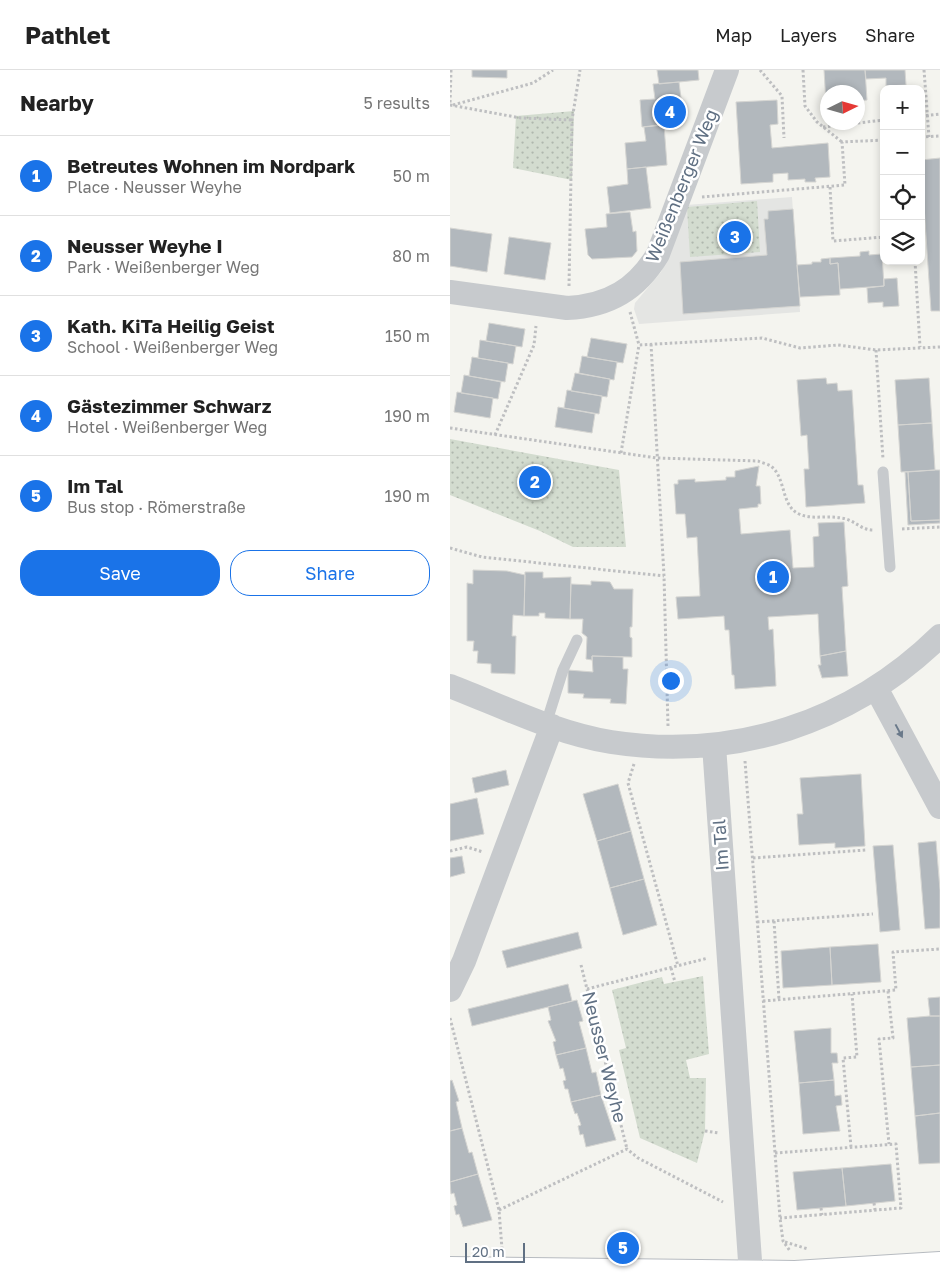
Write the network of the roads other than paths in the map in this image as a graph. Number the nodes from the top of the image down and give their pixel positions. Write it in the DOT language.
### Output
graph roads {
  1 [pos="727,70"];
  2 [pos="450,292"];
  3 [pos="883,472"];
  4 [pos="890,567"];
  5 [pos="940,636"];
  6 [pos="577,640"];
  7 [pos="450,686"];
  8 [pos="876,688"];
  9 [pos="549,725"];
  10 [pos="714,745"];
  11 [pos="940,807"];
  12 [pos="450,990"];
  13 [pos="940,1266"];
  14 [pos="450,1271"];
  15 [pos="751,1274"];
  16 [pos="795,1275"];
  1 -- 2 [label="street, Weißenberger Weg"];
  3 -- 4 [label="lane"];
  5 -- 8 [label="street"];
  6 -- 9 [label="lane"];
  7 -- 9 [label="street"];
  8 -- 10 [label="street"];
  8 -- 11 [label="street, one-way"];
  9 -- 10 [label="street"];
  9 -- 12 [label="street"];
  10 -- 15 [label="street, Im Tal"];
  13 -- 16 [label="main road"];
  14 -- 15 [label="main road"];
  15 -- 16 [label="main road"];
}
